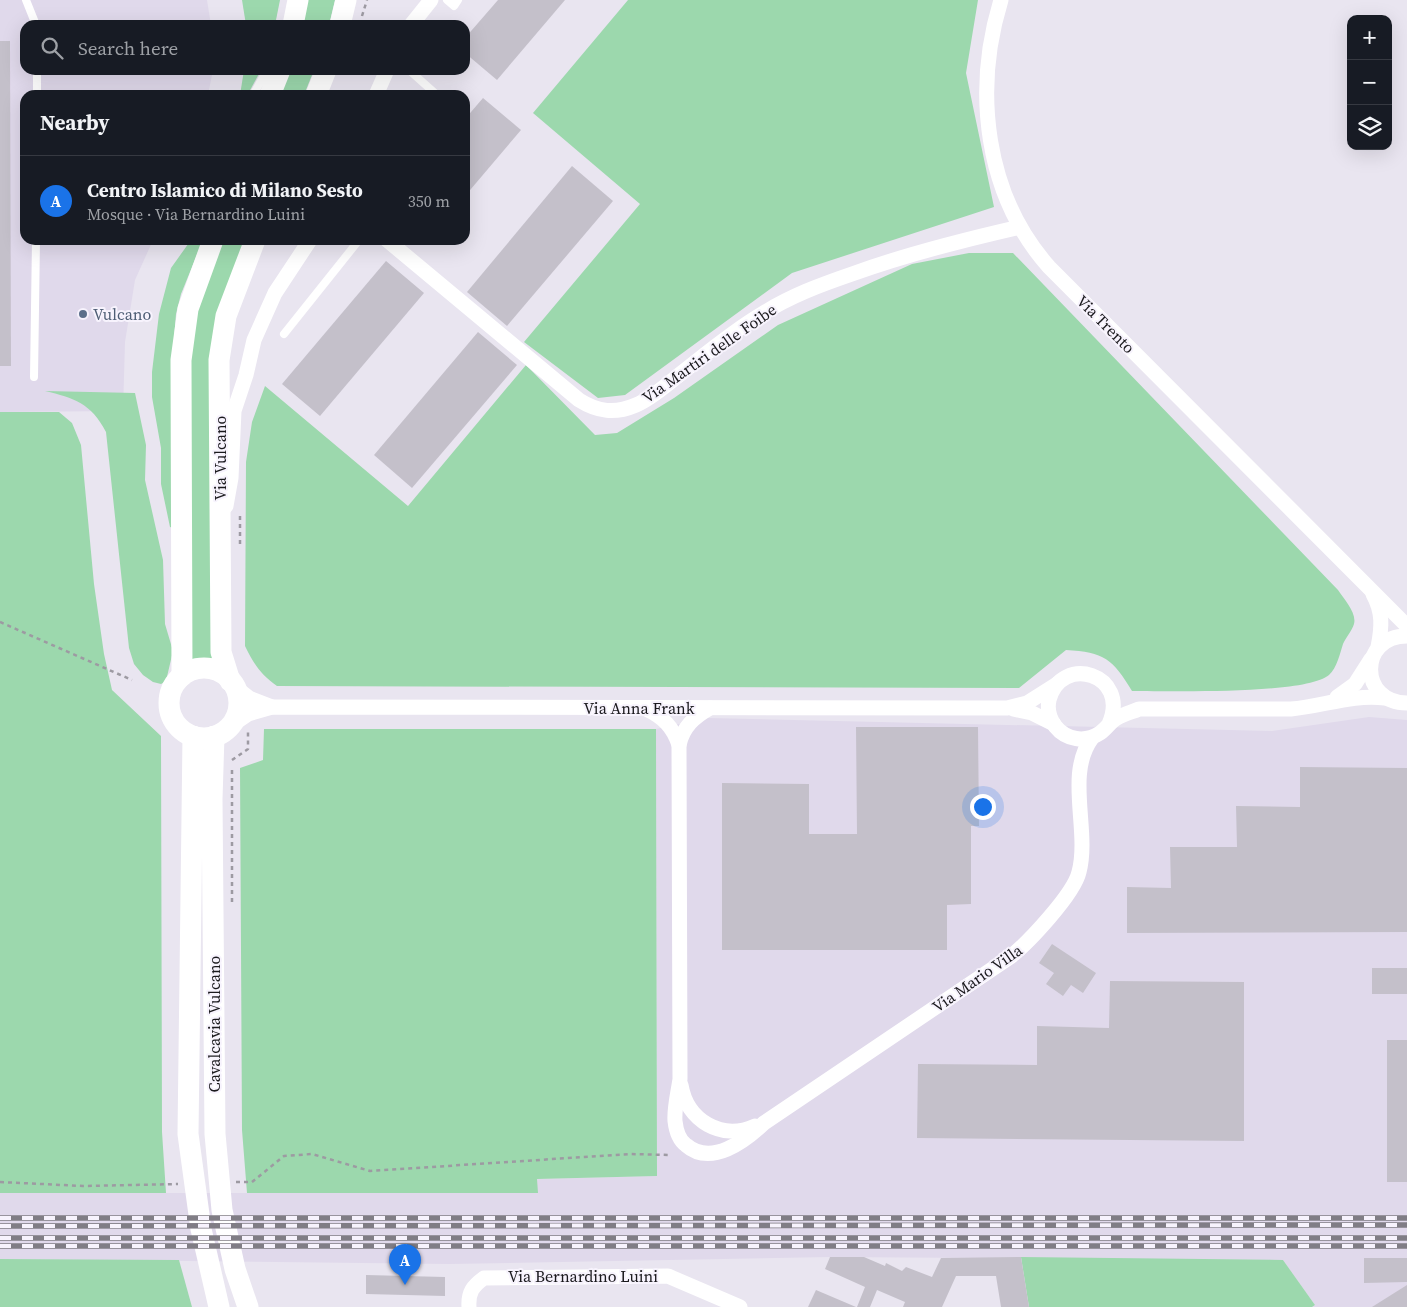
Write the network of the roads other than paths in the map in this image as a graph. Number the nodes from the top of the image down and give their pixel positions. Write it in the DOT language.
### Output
graph roads {
  1 [pos="26,0"];
  2 [pos="431,0"];
  3 [pos="447,0"];
  4 [pos="458,0"];
  5 [pos="1001,0"];
  6 [pos="34,20"];
  7 [pos="415,20"];
  8 [pos="37,75"];
  9 [pos="264,75"];
  10 [pos="278,75"];
  11 [pos="324,75"];
  12 [pos="385,75"];
  13 [pos="414,75"];
  14 [pos="37,90"];
  15 [pos="256,90"];
  16 [pos="272,90"];
  17 [pos="318,90"];
  18 [pos="378,90"];
  19 [pos="430,90"];
  20 [pos="1020,227"];
  21 [pos="36,245"];
  22 [pos="211,245"];
  23 [pos="253,245"];
  24 [pos="307,245"];
  25 [pos="355,245"];
  26 [pos="393,245"];
  27 [pos="284,334"];
  28 [pos="34,377"];
  29 [pos="220,524"];
  30 [pos="1365,582"];
  31 [pos="1407,626"];
  32 [pos="1407,636"];
  33 [pos="1375,652"];
  34 [pos="182,676"];
  35 [pos="232,684"];
  36 [pos="1057,684"];
  37 [pos="1110,690"];
  38 [pos="1385,698"];
  39 [pos="1330,702"];
  40 [pos="1407,703"];
  41 [pos="272,707"];
  42 [pos="643,708"];
  43 [pos="710,708"];
  44 [pos="1007,708"];
  45 [pos="1149,708"];
  46 [pos="1109,724"];
  47 [pos="1057,728"];
  48 [pos="212,733"];
  49 [pos="1092,738"];
  50 [pos="679,745"];
  51 [pos="1080,765"];
  52 [pos="680,1079"];
  53 [pos="764,1123"];
  54 [pos="219,1307"];
  55 [pos="248,1307"];
  56 [pos="469,1307"];
  57 [pos="740,1307"];
  1 -- 6 [label="lane"];
  2 -- 7 [label="street"];
  3 -- 4 [label="lane"];
  5 -- 20 [label="street, Via Trento"];
  8 -- 14 [label="lane"];
  9 -- 15 [label="lane"];
  10 -- 16 [label="main road"];
  11 -- 17 [label="main road"];
  12 -- 18 [label="street"];
  13 -- 19 [label="lane"];
  20 -- 26 [label="street, Via Martiri delle Foibe"];
  20 -- 30 [label="street, Via Trento"];
  21 -- 28 [label="lane"];
  22 -- 34 [label="main road"];
  23 -- 29 [label="main road, Via Vulcano"];
  24 -- 29 [label="street"];
  25 -- 27 [label="lane"];
  29 -- 35 [label="main road, Via Vulcano"];
  30 -- 31 [label="street, Via Trento"];
  30 -- 33 [label="street, Via Trento"];
  32 -- 33 [label="street"];
  33 -- 38 [label="street, Via Trento"];
  33 -- 39 [label="street"];
  34 -- 35 [label="main road"];
  34 -- 48 [label="main road"];
  35 -- 41 [label="street, Via Anna Frank"];
  35 -- 48 [label="main road"];
  36 -- 37 [label="street"];
  36 -- 44 [label="street, Via Anna Frank"];
  36 -- 47 [label="street"];
  37 -- 45 [label="street"];
  37 -- 46 [label="street"];
  38 -- 39 [label="street"];
  38 -- 40 [label="street"];
  39 -- 45 [label="street"];
  41 -- 42 [label="street, Via Anna Frank"];
  41 -- 48 [label="street, Via Anna Frank"];
  42 -- 43 [label="street, Via Anna Frank"];
  42 -- 50 [label="street, Via Mario Villa"];
  43 -- 44 [label="street, Via Anna Frank"];
  43 -- 50 [label="street, Via Mario Villa"];
  44 -- 47 [label="street, Via Anna Frank"];
  45 -- 46 [label="street"];
  46 -- 49 [label="street"];
  47 -- 49 [label="street"];
  47 -- 51 [label="street, Via Mario Villa"];
  48 -- 54 [label="main road, Cavalcavia Vulcano"];
  48 -- 55 [label="main road, Cavalcavia Vulcano"];
  49 -- 51 [label="street, Via Mario Villa"];
  50 -- 52 [label="street, Via Mario Villa"];
  51 -- 53 [label="street, Via Mario Villa"];
  52 -- 53 [label="street, Via Mario Villa"];
  52 -- 53 [label="street, Via Mario Villa"];
  56 -- 57 [label="street, Via Bernardino Luini"];
}
